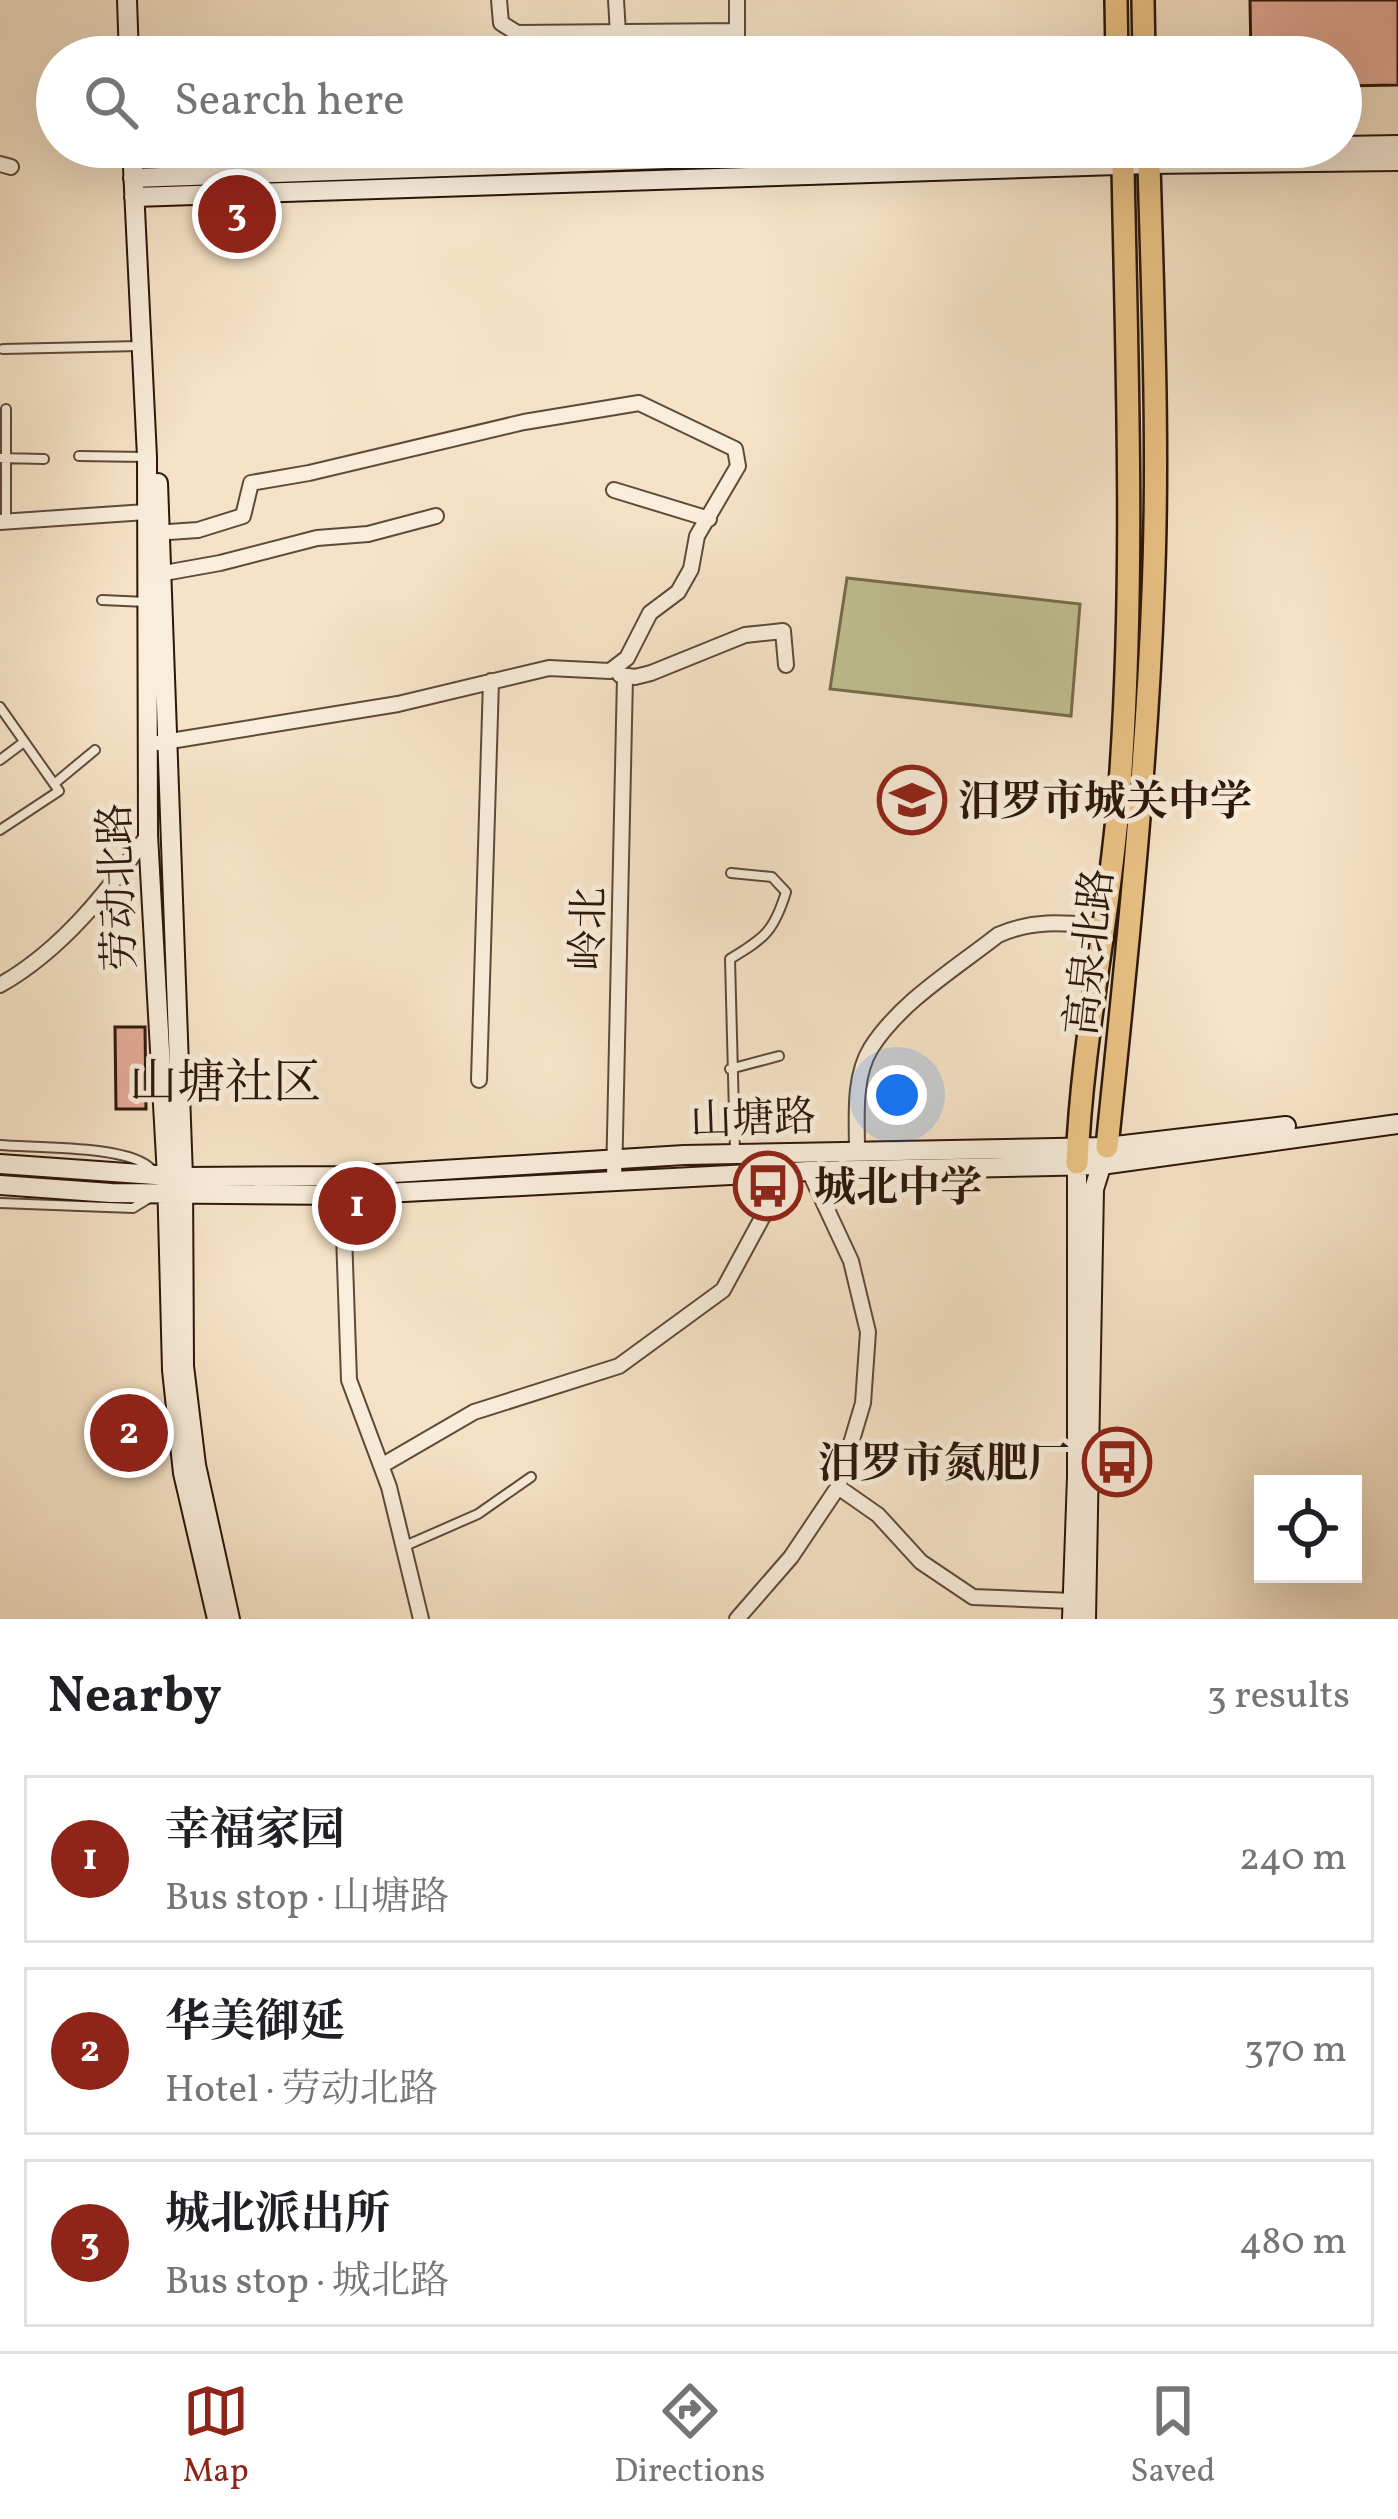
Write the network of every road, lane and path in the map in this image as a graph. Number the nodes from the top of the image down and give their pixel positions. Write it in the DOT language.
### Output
graph roads {
  1 [pos="127,0"];
  2 [pos="139,0"];
  3 [pos="500,0"];
  4 [pos="616,0"];
  5 [pos="737,0"];
  6 [pos="1116,0"];
  7 [pos="1143,0"];
  8 [pos="737,31"];
  9 [pos="618,33"];
  10 [pos="128,36"];
  11 [pos="140,36"];
  12 [pos="737,36"];
  13 [pos="1117,36"];
  14 [pos="1144,36"];
  15 [pos="1398,145"];
  16 [pos="1362,146"];
  17 [pos="1362,160"];
  18 [pos="1398,161"];
  19 [pos="136,168"];
  20 [pos="141,168"];
  21 [pos="464,168"];
  22 [pos="761,168"];
  23 [pos="1121,168"];
  24 [pos="1146,168"];
  25 [pos="139,187"];
  26 [pos="140,346"];
  27 [pos="3,349"];
  28 [pos="7,409"];
  29 [pos="79,457"];
  30 [pos="146,457"];
  31 [pos="4,458"];
  32 [pos="44,459"];
  33 [pos="614,490"];
  34 [pos="146,512"];
  35 [pos="436,516"];
  36 [pos="709,519"];
  37 [pos="3,522"];
  38 [pos="152,534"];
  39 [pos="155,574"];
  40 [pos="102,600"];
  41 [pos="148,602"];
  42 [pos="786,665"];
  43 [pos="618,674"];
  44 [pos="491,681"];
  45 [pos="0,707"];
  46 [pos="24,742"];
  47 [pos="157,743"];
  48 [pos="95,750"];
  49 [pos="0,760"];
  50 [pos="54,784"];
  51 [pos="0,830"];
  52 [pos="148,835"];
  53 [pos="731,872"];
  54 [pos="1104,926"];
  55 [pos="0,985"];
  56 [pos="779,1056"];
  57 [pos="730,1069"];
  58 [pos="479,1080"];
  59 [pos="1398,1113"];
  60 [pos="1398,1124"];
  61 [pos="0,1145"];
  62 [pos="857,1150"];
  63 [pos="735,1154"];
  64 [pos="1077,1154"];
  65 [pos="1104,1156"];
  66 [pos="616,1158"];
  67 [pos="0,1164"];
  68 [pos="809,1171"];
  69 [pos="787,1172"];
  70 [pos="614,1181"];
  71 [pos="0,1185"];
  72 [pos="169,1185"];
  73 [pos="347,1196"];
  74 [pos="0,1203"];
  75 [pos="381,1466"];
  76 [pos="531,1477"];
  77 [pos="838,1487"];
  78 [pos="404,1546"];
  79 [pos="1072,1610"];
  80 [pos="217,1619"];
  81 [pos="230,1619"];
  82 [pos="421,1619"];
  83 [pos="736,1619"];
  84 [pos="1086,1619"];
  1 -- 10 [label="street"];
  2 -- 11 [label="street"];
  3 -- 9 [label="street"];
  4 -- 9 [label="street"];
  5 -- 8 [label="street"];
  6 -- 13 [label="main road"];
  7 -- 14 [label="main road"];
  8 -- 9 [label="street"];
  8 -- 12 [label="street"];
  15 -- 16 [label="street"];
  17 -- 18 [label="street"];
  19 -- 25 [label="street, 劳动北路"];
  20 -- 25 [label="street, 劳动北路"];
  21 -- 25 [label="street"];
  22 -- 25 [label="street"];
  23 -- 54 [label="main road, 高泉北路"];
  24 -- 65 [label="main road, 高泉北路"];
  25 -- 26 [label="street, 劳动北路"];
  25 -- 38 [label="street, 劳动北路"];
  26 -- 27 [label="lane"];
  26 -- 30 [label="street, 劳动北路"];
  28 -- 31 [label="lane"];
  29 -- 30 [label="lane"];
  30 -- 34 [label="street, 劳动北路"];
  31 -- 32 [label="lane"];
  31 -- 37 [label="lane"];
  33 -- 36 [label="street"];
  34 -- 37 [label="street"];
  34 -- 38 [label="street, 劳动北路"];
  35 -- 39 [label="street"];
  36 -- 38 [label="street"];
  36 -- 43 [label="street"];
  38 -- 39 [label="street, 劳动北路"];
  39 -- 41 [label="street, 劳动北路"];
  39 -- 47 [label="street, 劳动北路"];
  40 -- 41 [label="lane"];
  41 -- 47 [label="street, 劳动北路"];
  42 -- 43 [label="street"];
  43 -- 44 [label="street"];
  43 -- 66 [label="street, 岭北"];
  44 -- 47 [label="street"];
  44 -- 58 [label="street"];
  45 -- 46 [label="lane"];
  46 -- 49 [label="lane"];
  46 -- 50 [label="lane"];
  47 -- 52 [label="street, 劳动北路"];
  47 -- 72 [label="street, 劳动北路"];
  48 -- 50 [label="lane"];
  50 -- 51 [label="lane"];
  52 -- 55 [label="street"];
  52 -- 72 [label="street, 劳动北路"];
  53 -- 57 [label="lane"];
  54 -- 62 [label="street"];
  54 -- 64 [label="main road, 高泉北路"];
  56 -- 57 [label="lane"];
  57 -- 63 [label="lane"];
  59 -- 65 [label="street, 山塘路"];
  60 -- 65 [label="street, 山塘路"];
  61 -- 72 [label="lane"];
  62 -- 63 [label="street, 山塘路"];
  62 -- 64 [label="street, 山塘路"];
  63 -- 66 [label="street, 山塘路"];
  64 -- 65 [label="street, 山塘路"];
  64 -- 68 [label="street, 山塘路"];
  64 -- 79 [label="street, 高泉北路"];
  65 -- 84 [label="street, 高泉北路"];
  66 -- 70 [label="street, 岭北"];
  66 -- 72 [label="street, 山塘路"];
  67 -- 72 [label="street, 山塘路"];
  68 -- 69 [label="street, 山塘路"];
  68 -- 77 [label="street"];
  69 -- 70 [label="street, 山塘路"];
  69 -- 75 [label="street"];
  70 -- 73 [label="street, 山塘路"];
  71 -- 72 [label="street, 山塘路"];
  72 -- 73 [label="street, 山塘路"];
  72 -- 74 [label="lane"];
  72 -- 80 [label="street, 劳动北路"];
  72 -- 81 [label="street, 劳动北路"];
  73 -- 75 [label="street"];
  75 -- 78 [label="street"];
  76 -- 78 [label="lane"];
  77 -- 79 [label="street"];
  77 -- 83 [label="street"];
  78 -- 82 [label="street"];
}
